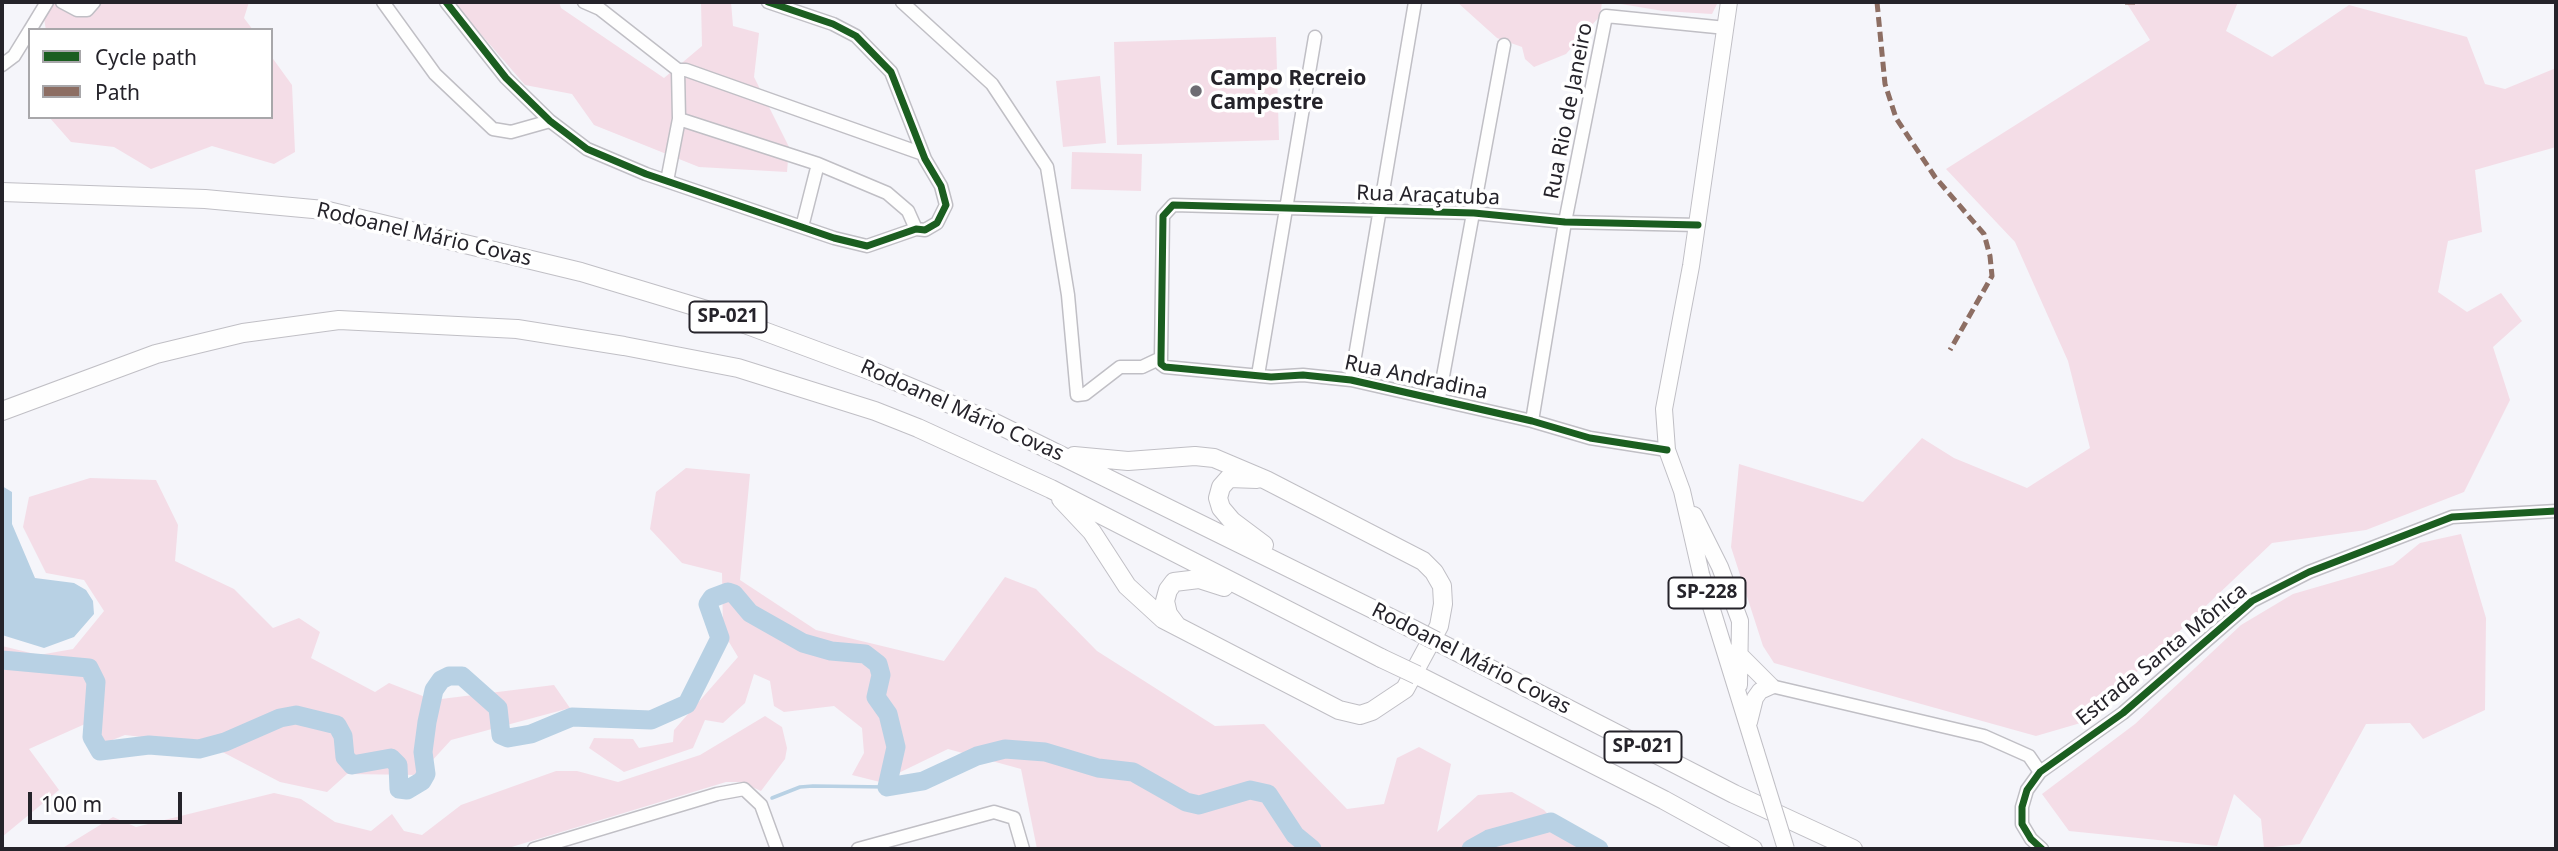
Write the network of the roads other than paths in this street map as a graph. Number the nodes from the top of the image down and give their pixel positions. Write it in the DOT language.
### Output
graph roads {
  1 [pos="47,2"];
  2 [pos="62,2"];
  3 [pos="94,2"];
  4 [pos="383,2"];
  5 [pos="446,2"];
  6 [pos="584,2"];
  7 [pos="768,2"];
  8 [pos="902,2"];
  9 [pos="1415,2"];
  10 [pos="1728,2"];
  11 [pos="31,28"];
  12 [pos="1726,28"];
  13 [pos="28,33"];
  14 [pos="1315,37"];
  15 [pos="1504,46"];
  16 [pos="2,65"];
  17 [pos="678,70"];
  18 [pos="679,119"];
  19 [pos="550,121"];
  20 [pos="923,154"];
  21 [pos="818,164"];
  22 [pos="667,181"];
  23 [pos="2,192"];
  24 [pos="1286,208"];
  25 [pos="1379,211"];
  26 [pos="1474,213"];
  27 [pos="1565,222"];
  28 [pos="1698,225"];
  29 [pos="802,227"];
  30 [pos="916,229"];
  31 [pos="1161,358"];
  32 [pos="1258,375"];
  33 [pos="1351,380"];
  34 [pos="1438,398"];
  35 [pos="2,411"];
  36 [pos="1532,421"];
  37 [pos="1667,450"];
  38 [pos="1064,456"];
  39 [pos="1266,480"];
  40 [pos="1051,489"];
  41 [pos="1682,491"];
  42 [pos="2556,511"];
  43 [pos="1298,571"];
  44 [pos="1269,601"];
  45 [pos="1179,629"];
  46 [pos="1722,638"];
  47 [pos="1741,656"];
  48 [pos="1747,678"];
  49 [pos="1771,686"];
  50 [pos="1740,697"];
  51 [pos="1748,725"];
  52 [pos="2040,772"];
  53 [pos="534,849"];
  54 [pos="777,849"];
  55 [pos="858,849"];
  56 [pos="1023,849"];
  57 [pos="1753,849"];
  58 [pos="1786,849"];
  59 [pos="1853,849"];
  60 [pos="2042,849"];
  1 -- 11 [label="street"];
  2 -- 3 [label="street"];
  4 -- 19 [label="street"];
  5 -- 19 [label="street"];
  6 -- 17 [label="street"];
  7 -- 20 [label="street"];
  8 -- 31 [label="street"];
  9 -- 25 [label="street"];
  10 -- 12 [label="main road, SP-228"];
  12 -- 27 [label="street, Rua Rio de Janeiro"];
  12 -- 28 [label="main road, SP-228"];
  13 -- 16 [label="street"];
  14 -- 24 [label="street"];
  15 -- 26 [label="street"];
  17 -- 18 [label="street"];
  17 -- 20 [label="street"];
  18 -- 21 [label="street"];
  18 -- 22 [label="street"];
  19 -- 22 [label="street"];
  20 -- 30 [label="street"];
  21 -- 29 [label="street"];
  21 -- 30 [label="street"];
  22 -- 29 [label="street"];
  23 -- 38 [label="highway, Rodoanel Mário Covas / SP-021"];
  24 -- 25 [label="street, Rua Araçatuba"];
  24 -- 31 [label="street, Rua Araçatuba"];
  24 -- 32 [label="street"];
  25 -- 26 [label="street, Rua Araçatuba"];
  25 -- 33 [label="street"];
  26 -- 27 [label="street, Rua Araçatuba"];
  26 -- 34 [label="street"];
  27 -- 28 [label="street, Rua Araçatuba"];
  27 -- 36 [label="street, Rua Rio de Janeiro"];
  28 -- 37 [label="main road, SP-228"];
  29 -- 30 [label="street"];
  31 -- 32 [label="street, Rua Andradina"];
  32 -- 33 [label="street, Rua Andradina"];
  33 -- 34 [label="street, Rua Andradina"];
  34 -- 36 [label="street, Rua Andradina"];
  35 -- 40 [label="highway, Rodoanel Mário Covas / SP-021"];
  36 -- 37 [label="street, Rua Andradina"];
  37 -- 41 [label="main road, SP-228"];
  38 -- 39 [label="highway"];
  38 -- 43 [label="highway, Rodoanel Mário Covas / SP-021"];
  39 -- 43 [label="highway"];
  39 -- 45 [label="highway"];
  40 -- 44 [label="highway, Rodoanel Mário Covas / SP-021"];
  40 -- 45 [label="highway"];
  41 -- 46 [label="main road, SP-228"];
  41 -- 47 [label="main road"];
  42 -- 52 [label="street, Estrada Santa Mônica"];
  43 -- 59 [label="highway, Rodoanel Mário Covas / SP-021, bridge"];
  44 -- 45 [label="highway"];
  44 -- 57 [label="highway, Rodoanel Mário Covas / SP-021, bridge"];
  46 -- 47 [label="main road"];
  46 -- 48 [label="main road"];
  46 -- 50 [label="main road, SP-228"];
  47 -- 48 [label="main road"];
  47 -- 49 [label="main road"];
  48 -- 49 [label="main road"];
  48 -- 50 [label="main road"];
  49 -- 51 [label="main road"];
  49 -- 52 [label="street"];
  50 -- 51 [label="main road, SP-228"];
  51 -- 58 [label="main road, SP-228, bridge"];
  52 -- 60 [label="street, Estrada Santa Mônica"];
  53 -- 54 [label="street"];
  55 -- 56 [label="street"];
}
